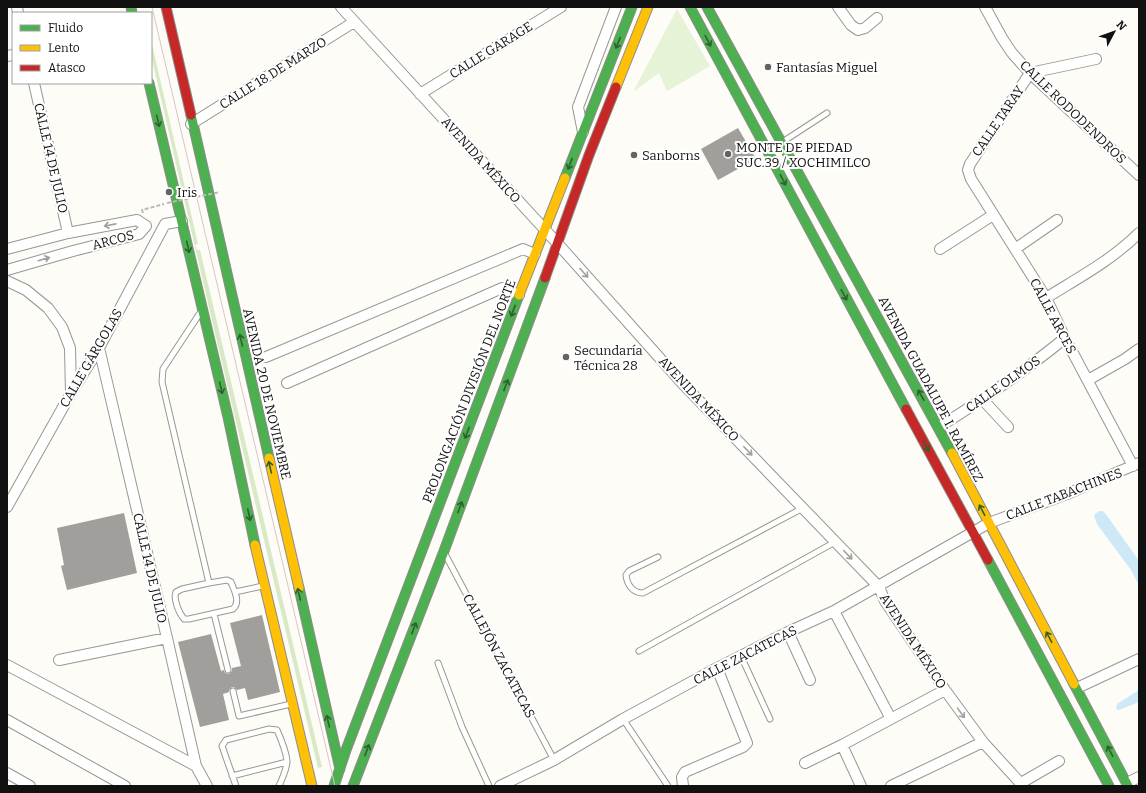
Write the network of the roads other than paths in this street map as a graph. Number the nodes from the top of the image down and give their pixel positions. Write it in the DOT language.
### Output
graph roads {
  1 [pos="166,7"];
  2 [pos="341,7"];
  3 [pos="561,7"];
  4 [pos="616,7"];
  5 [pos="632,7"];
  6 [pos="648,7"];
  7 [pos="690,7"];
  8 [pos="707,7"];
  9 [pos="838,7"];
  10 [pos="985,7"];
  11 [pos="877,18"];
  12 [pos="354,22"];
  13 [pos="1096,59"];
  14 [pos="1030,73"];
  15 [pos="34,84"];
  16 [pos="149,84"];
  17 [pos="420,94"];
  18 [pos="826,113"];
  19 [pos="192,124"];
  20 [pos="583,131"];
  21 [pos="781,142"];
  22 [pos="589,155"];
  23 [pos="968,170"];
  24 [pos="1139,175"];
  25 [pos="993,215"];
  26 [pos="1057,220"];
  27 [pos="182,221"];
  28 [pos="165,224"];
  29 [pos="146,226"];
  30 [pos="545,230"];
  31 [pos="68,233"];
  32 [pos="1139,233"];
  33 [pos="558,244"];
  34 [pos="7,249"];
  35 [pos="940,249"];
  36 [pos="1015,249"];
  37 [pos="535,254"];
  38 [pos="7,270"];
  39 [pos="7,281"];
  40 [pos="519,296"];
  41 [pos="1046,298"];
  42 [pos="202,310"];
  43 [pos="1065,338"];
  44 [pos="98,348"];
  45 [pos="1139,349"];
  46 [pos="266,357"];
  47 [pos="1088,380"];
  48 [pos="287,383"];
  49 [pos="71,393"];
  50 [pos="983,400"];
  51 [pos="939,427"];
  52 [pos="1008,427"];
  53 [pos="1136,465"];
  54 [pos="7,507"];
  55 [pos="803,508"];
  56 [pos="988,523"];
  57 [pos="972,532"];
  58 [pos="835,542"];
  59 [pos="444,551"];
  60 [pos="658,557"];
  61 [pos="209,584"];
  62 [pos="264,586"];
  63 [pos="878,587"];
  64 [pos="235,592"];
  65 [pos="834,611"];
  66 [pos="214,614"];
  67 [pos="788,632"];
  68 [pos="167,638"];
  69 [pos="639,651"];
  70 [pos="741,656"];
  71 [pos="1139,659"];
  72 [pos="59,660"];
  73 [pos="438,663"];
  74 [pos="7,665"];
  75 [pos="717,668"];
  76 [pos="228,670"];
  77 [pos="810,680"];
  78 [pos="1077,688"];
  79 [pos="945,690"];
  80 [pos="233,691"];
  81 [pos="292,703"];
  82 [pos="623,719"];
  83 [pos="770,719"];
  84 [pos="890,719"];
  85 [pos="7,720"];
  86 [pos="983,742"];
  87 [pos="842,745"];
  88 [pos="554,760"];
  89 [pos="1059,761"];
  90 [pos="287,762"];
  91 [pos="805,763"];
  92 [pos="196,766"];
  93 [pos="340,769"];
  94 [pos="7,773"];
  95 [pos="232,776"];
  96 [pos="1139,777"];
  97 [pos="112,783"];
  98 [pos="1022,785"];
  99 [pos="1128,785"];
  100 [pos="30,786"];
  101 [pos="125,786"];
  102 [pos="207,786"];
  103 [pos="236,786"];
  104 [pos="279,786"];
  105 [pos="312,786"];
  106 [pos="334,786"];
  107 [pos="343,786"];
  108 [pos="353,786"];
  109 [pos="489,786"];
  110 [pos="500,786"];
  111 [pos="668,786"];
  112 [pos="683,786"];
  113 [pos="861,786"];
  114 [pos="891,786"];
  115 [pos="1109,786"];
  1 -- 19 [label="main road, AVENIDA 20 DE NOVIEMBRE"];
  2 -- 12 [label="street, AVENIDA MÉXICO"];
  3 -- 17 [label="street, CALLE GARAGE"];
  4 -- 20 [label="street"];
  5 -- 20 [label="main road, PROLONGACIÓN DIVISIÓN DEL NORTE, one-way"];
  6 -- 22 [label="main road"];
  7 -- 57 [label="main road, one-way"];
  8 -- 21 [label="main road, AVENIDA GUADALUPE I. RAMÍREZ"];
  9 -- 11 [label="street"];
  10 -- 14 [label="street, CALLE RODODENDROS"];
  12 -- 17 [label="street, AVENIDA MÉXICO"];
  12 -- 19 [label="street, CALLE 18 DE MARZO"];
  13 -- 14 [label="street"];
  14 -- 23 [label="street, CALLE TARAY"];
  14 -- 24 [label="street, CALLE RODODENDROS"];
  15 -- 31 [label="street, CALLE 14 DE JULIO"];
  16 -- 27 [label="main road, one-way"];
  17 -- 30 [label="street, AVENIDA MÉXICO"];
  18 -- 21 [label="lane"];
  93 -- 19 [label="main road, AVENIDA 20 DE NOVIEMBRE, one-way"];
  20 -- 22 [label="street"];
  20 -- 30 [label="main road, PROLONGACIÓN DIVISIÓN DEL NORTE, one-way"];
  51 -- 21 [label="main road, AVENIDA GUADALUPE I. RAMÍREZ, one-way"];
  22 -- 33 [label="main road"];
  23 -- 25 [label="street, CALLE ARCES"];
  25 -- 35 [label="street"];
  25 -- 36 [label="street, CALLE ARCES"];
  26 -- 36 [label="street"];
  27 -- 28 [label="street"];
  27 -- 42 [label="main road, one-way"];
  28 -- 29 [label="street"];
  28 -- 44 [label="street, CALLE GÁRGOLAS"];
  29 -- 31 [label="street, ARCOS, one-way"];
  38 -- 29 [label="street, ARCOS, one-way"];
  30 -- 33 [label="street, AVENIDA MÉXICO"];
  30 -- 37 [label="main road, PROLONGACIÓN DIVISIÓN DEL NORTE"];
  31 -- 34 [label="street, ARCOS"];
  32 -- 41 [label="street"];
  33 -- 55 [label="street, AVENIDA MÉXICO, one-way"];
  59 -- 33 [label="main road, one-way"];
  36 -- 41 [label="street, CALLE ARCES"];
  37 -- 40 [label="main road, PROLONGACIÓN DIVISIÓN DEL NORTE"];
  37 -- 46 [label="street"];
  39 -- 49 [label="street"];
  40 -- 48 [label="street"];
  40 -- 93 [label="main road, PROLONGACIÓN DIVISIÓN DEL NORTE, one-way"];
  41 -- 43 [label="street, CALLE ARCES"];
  42 -- 61 [label="lane"];
  42 -- 62 [label="main road, one-way"];
  43 -- 47 [label="street, CALLE ARCES"];
  43 -- 50 [label="street, CALLE OLMOS"];
  44 -- 49 [label="street, CALLE GÁRGOLAS"];
  44 -- 68 [label="street, CALLE 14 DE JULIO"];
  45 -- 47 [label="street"];
  47 -- 53 [label="street, CALLE ARCES"];
  49 -- 54 [label="street, CALLE GÁRGOLAS"];
  50 -- 51 [label="street, CALLE OLMOS"];
  50 -- 52 [label="street"];
  56 -- 51 [label="main road, AVENIDA GUADALUPE I. RAMÍREZ, one-way"];
  53 -- 56 [label="street, CALLE TABACHINES"];
  55 -- 58 [label="street, AVENIDA MÉXICO"];
  55 -- 60 [label="lane"];
  56 -- 57 [label="street, CALLE ZACATECAS"];
  78 -- 56 [label="main road, AVENIDA GUADALUPE I. RAMÍREZ, one-way"];
  57 -- 63 [label="street, CALLE ZACATECAS"];
  57 -- 115 [label="main road"];
  58 -- 63 [label="street, AVENIDA MÉXICO, one-way"];
  58 -- 69 [label="lane"];
  59 -- 88 [label="lane, CALLEJÓN ZACATECAS"];
  108 -- 59 [label="main road, one-way"];
  61 -- 64 [label="lane"];
  61 -- 66 [label="lane"];
  62 -- 64 [label="lane"];
  62 -- 81 [label="main road"];
  63 -- 65 [label="street, CALLE ZACATECAS"];
  63 -- 79 [label="street, AVENIDA MÉXICO"];
  64 -- 66 [label="lane"];
  65 -- 67 [label="street, CALLE ZACATECAS"];
  65 -- 84 [label="street"];
  66 -- 76 [label="lane"];
  67 -- 70 [label="street, CALLE ZACATECAS"];
  67 -- 77 [label="street"];
  68 -- 72 [label="street"];
  68 -- 92 [label="street, CALLE 14 DE JULIO"];
  70 -- 75 [label="street, CALLE ZACATECAS"];
  70 -- 83 [label="lane"];
  71 -- 78 [label="street"];
  73 -- 109 [label="lane"];
  74 -- 92 [label="street"];
  75 -- 82 [label="street, CALLE ZACATECAS"];
  75 -- 112 [label="street"];
  99 -- 78 [label="main road, AVENIDA GUADALUPE I. RAMÍREZ, one-way"];
  79 -- 84 [label="street"];
  79 -- 86 [label="street, AVENIDA MÉXICO, one-way"];
  80 -- 81 [label="lane"];
  81 -- 105 [label="main road"];
  82 -- 88 [label="street, CALLE ZACATECAS"];
  82 -- 111 [label="lane"];
  84 -- 87 [label="street"];
  85 -- 97 [label="street"];
  86 -- 98 [label="street, AVENIDA MÉXICO"];
  86 -- 114 [label="street"];
  87 -- 91 [label="street"];
  87 -- 113 [label="street"];
  88 -- 110 [label="street, CALLE ZACATECAS"];
  89 -- 98 [label="street"];
  90 -- 95 [label="lane"];
  90 -- 95 [label="lane"];
  90 -- 104 [label="lane"];
  92 -- 102 [label="street, CALLE 14 DE JULIO"];
  93 -- 106 [label="main road, PROLONGACIÓN DIVISIÓN DEL NORTE"];
  93 -- 107 [label="main road, AVENIDA 20 DE NOVIEMBRE"];
  94 -- 100 [label="street"];
  95 -- 103 [label="lane"];
  96 -- 99 [label="street"];
  97 -- 101 [label="street"];
}
